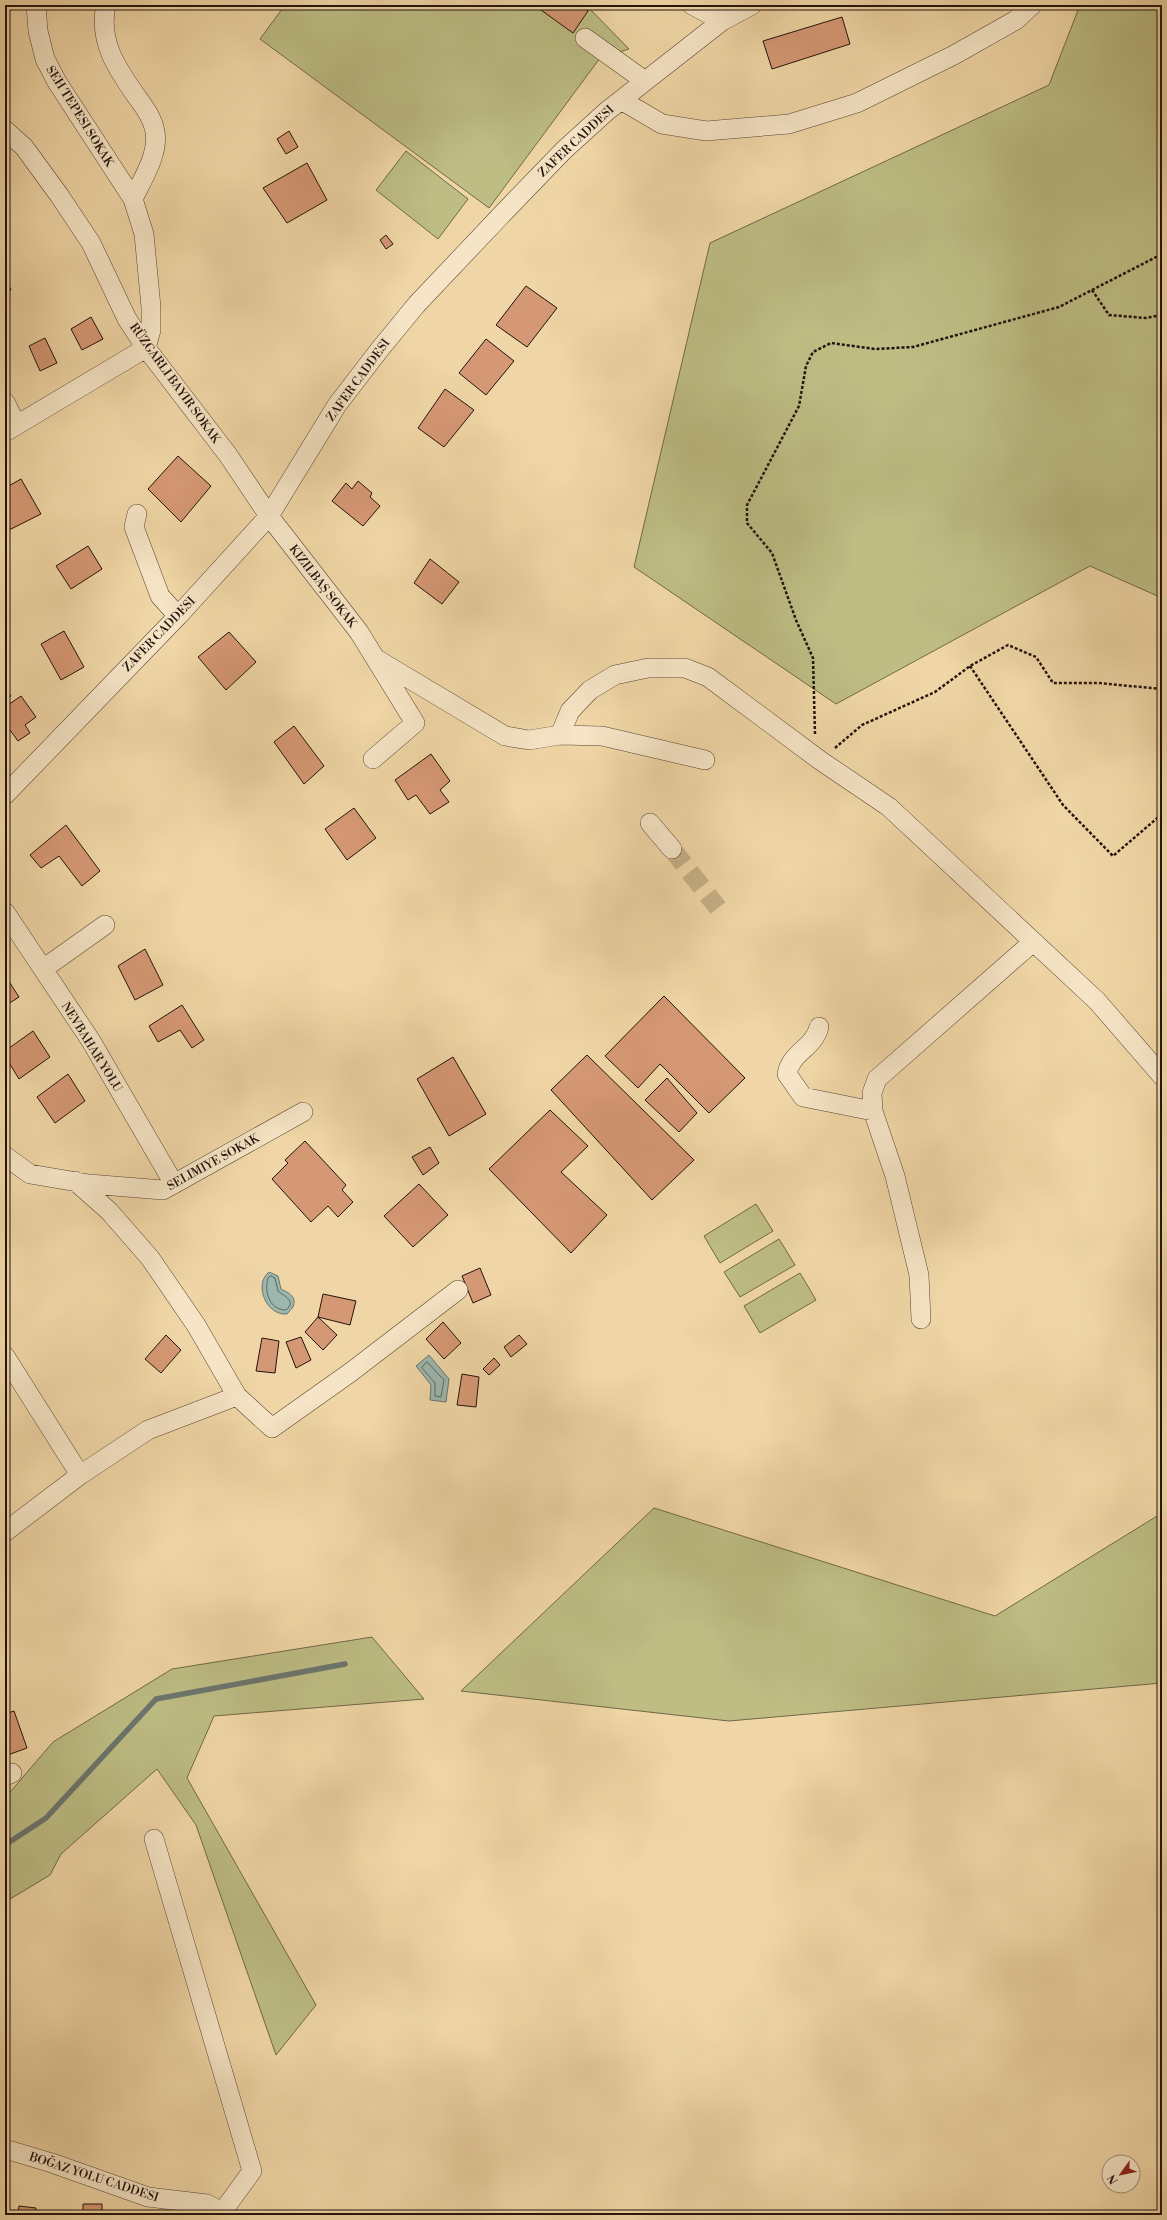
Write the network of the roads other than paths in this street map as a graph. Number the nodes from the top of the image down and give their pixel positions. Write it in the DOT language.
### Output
graph roads {
  1 [pos="36,5"];
  2 [pos="106,5"];
  3 [pos="692,5"];
  4 [pos="752,5"];
  5 [pos="1032,5"];
  6 [pos="722,22"];
  7 [pos="585,38"];
  8 [pos="645,81"];
  9 [pos="621,100"];
  10 [pos="5,130"];
  11 [pos="133,199"];
  12 [pos="146,348"];
  13 [pos="5,402"];
  14 [pos="11,428"];
  15 [pos="137,514"];
  16 [pos="269,516"];
  17 [pos="178,616"];
  18 [pos="375,658"];
  19 [pos="560,735"];
  20 [pos="373,759"];
  21 [pos="705,760"];
  22 [pos="5,795"];
  23 [pos="650,823"];
  24 [pos="672,849"];
  25 [pos="5,912"];
  26 [pos="105,925"];
  27 [pos="1033,942"];
  28 [pos="43,969"];
  29 [pos="819,1027"];
  30 [pos="1162,1076"];
  31 [pos="873,1111"];
  32 [pos="303,1112"];
  33 [pos="5,1156"];
  34 [pos="74,1181"];
  35 [pos="174,1184"];
  36 [pos="458,1290"];
  37 [pos="921,1320"];
  38 [pos="5,1356"];
  39 [pos="237,1396"];
  40 [pos="80,1475"];
  41 [pos="5,1532"];
  42 [pos="154,1839"];
  43 [pos="5,2149"];
  44 [pos="226,2213"];
  1 -- 11 [label="street, SEH TEPESI SOKAK"];
  2 -- 11 [label="street"];
  3 -- 6 [label="street"];
  4 -- 6 [label="street, ZAFER CADDESI"];
  5 -- 9 [label="street"];
  6 -- 8 [label="street, ZAFER CADDESI"];
  7 -- 8 [label="street"];
  8 -- 9 [label="street, ZAFER CADDESI"];
  9 -- 16 [label="street, ZAFER CADDESI"];
  10 -- 12 [label="street, KIZILBAŞ SOKAK"];
  11 -- 12 [label="street, SEH TEPESI SOKAK"];
  12 -- 14 [label="street, RÜZGARLI BAYIR SOKAK"];
  12 -- 16 [label="street, KIZILBAŞ SOKAK"];
  13 -- 14 [label="street"];
  15 -- 17 [label="street"];
  16 -- 17 [label="street, ZAFER CADDESI"];
  16 -- 18 [label="street, KIZILBAŞ SOKAK"];
  17 -- 22 [label="street, ZAFER CADDESI"];
  18 -- 19 [label="street"];
  18 -- 20 [label="street, KIZILBAŞ SOKAK"];
  19 -- 21 [label="street"];
  19 -- 27 [label="street"];
  23 -- 24 [label="street"];
  25 -- 28 [label="street, NEVBAHAR YOLU"];
  26 -- 28 [label="street"];
  27 -- 30 [label="street"];
  27 -- 31 [label="street"];
  28 -- 35 [label="street, NEVBAHAR YOLU"];
  29 -- 31 [label="street"];
  31 -- 37 [label="street"];
  32 -- 35 [label="street, SELIMIYE SOKAK"];
  33 -- 34 [label="street, SELIMIYE SOKAK"];
  34 -- 35 [label="street, SELIMIYE SOKAK"];
  34 -- 39 [label="street"];
  36 -- 39 [label="street"];
  38 -- 40 [label="street"];
  39 -- 40 [label="street"];
  40 -- 41 [label="street"];
  42 -- 44 [label="street"];
  43 -- 44 [label="street, BOĞAZ YOLU CADDESI"];
}
